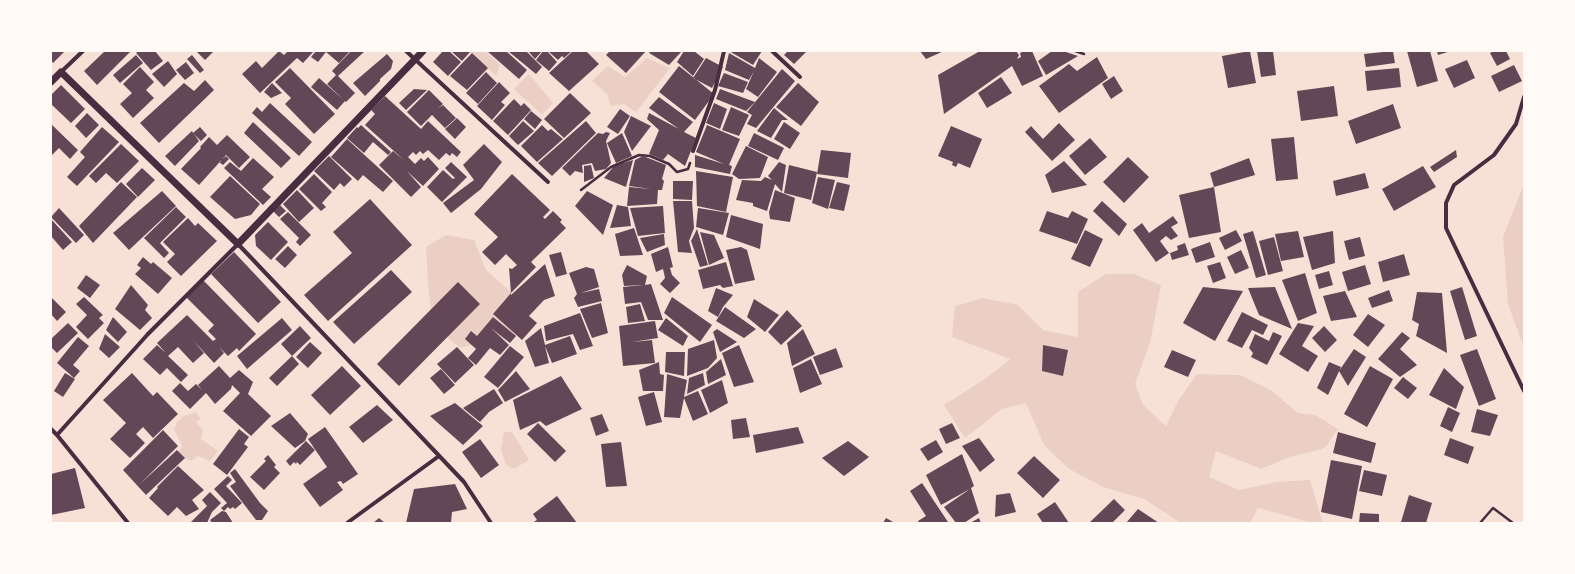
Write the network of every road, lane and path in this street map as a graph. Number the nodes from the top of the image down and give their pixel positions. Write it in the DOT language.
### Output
graph roads {
  1 [pos="83,51"];
  2 [pos="406,51"];
  3 [pos="423,51"];
  4 [pos="724,51"];
  5 [pos="772,51"];
  6 [pos="1075,51"];
  7 [pos="1084,54"];
  8 [pos="415,60"];
  9 [pos="61,72"];
  10 [pos="800,77"];
  11 [pos="51,82"];
  12 [pos="1524,97"];
  13 [pos="693,151"];
  14 [pos="548,182"];
  15 [pos="581,190"];
  16 [pos="238,244"];
  17 [pos="1524,391"];
  18 [pos="51,429"];
  19 [pos="57,435"];
  20 [pos="439,456"];
  21 [pos="127,523"];
  22 [pos="347,523"];
  23 [pos="491,523"];
  24 [pos="1480,523"];
  25 [pos="1513,523"];
  1 -- 9 [label="street"];
  2 -- 8 [label="street"];
  3 -- 8 [label="street"];
  4 -- 13 [label="street"];
  5 -- 10 [label="street"];
  6 -- 7 [label="path"];
  8 -- 14 [label="street"];
  8 -- 16 [label="street"];
  9 -- 11 [label="street"];
  9 -- 16 [label="street"];
  12 -- 17 [label="street"];
  13 -- 15 [label="path"];
  16 -- 19 [label="street"];
  16 -- 20 [label="street"];
  18 -- 19 [label="street"];
  19 -- 21 [label="street"];
  20 -- 22 [label="street"];
  20 -- 23 [label="street"];
  24 -- 25 [label="path"];
}
